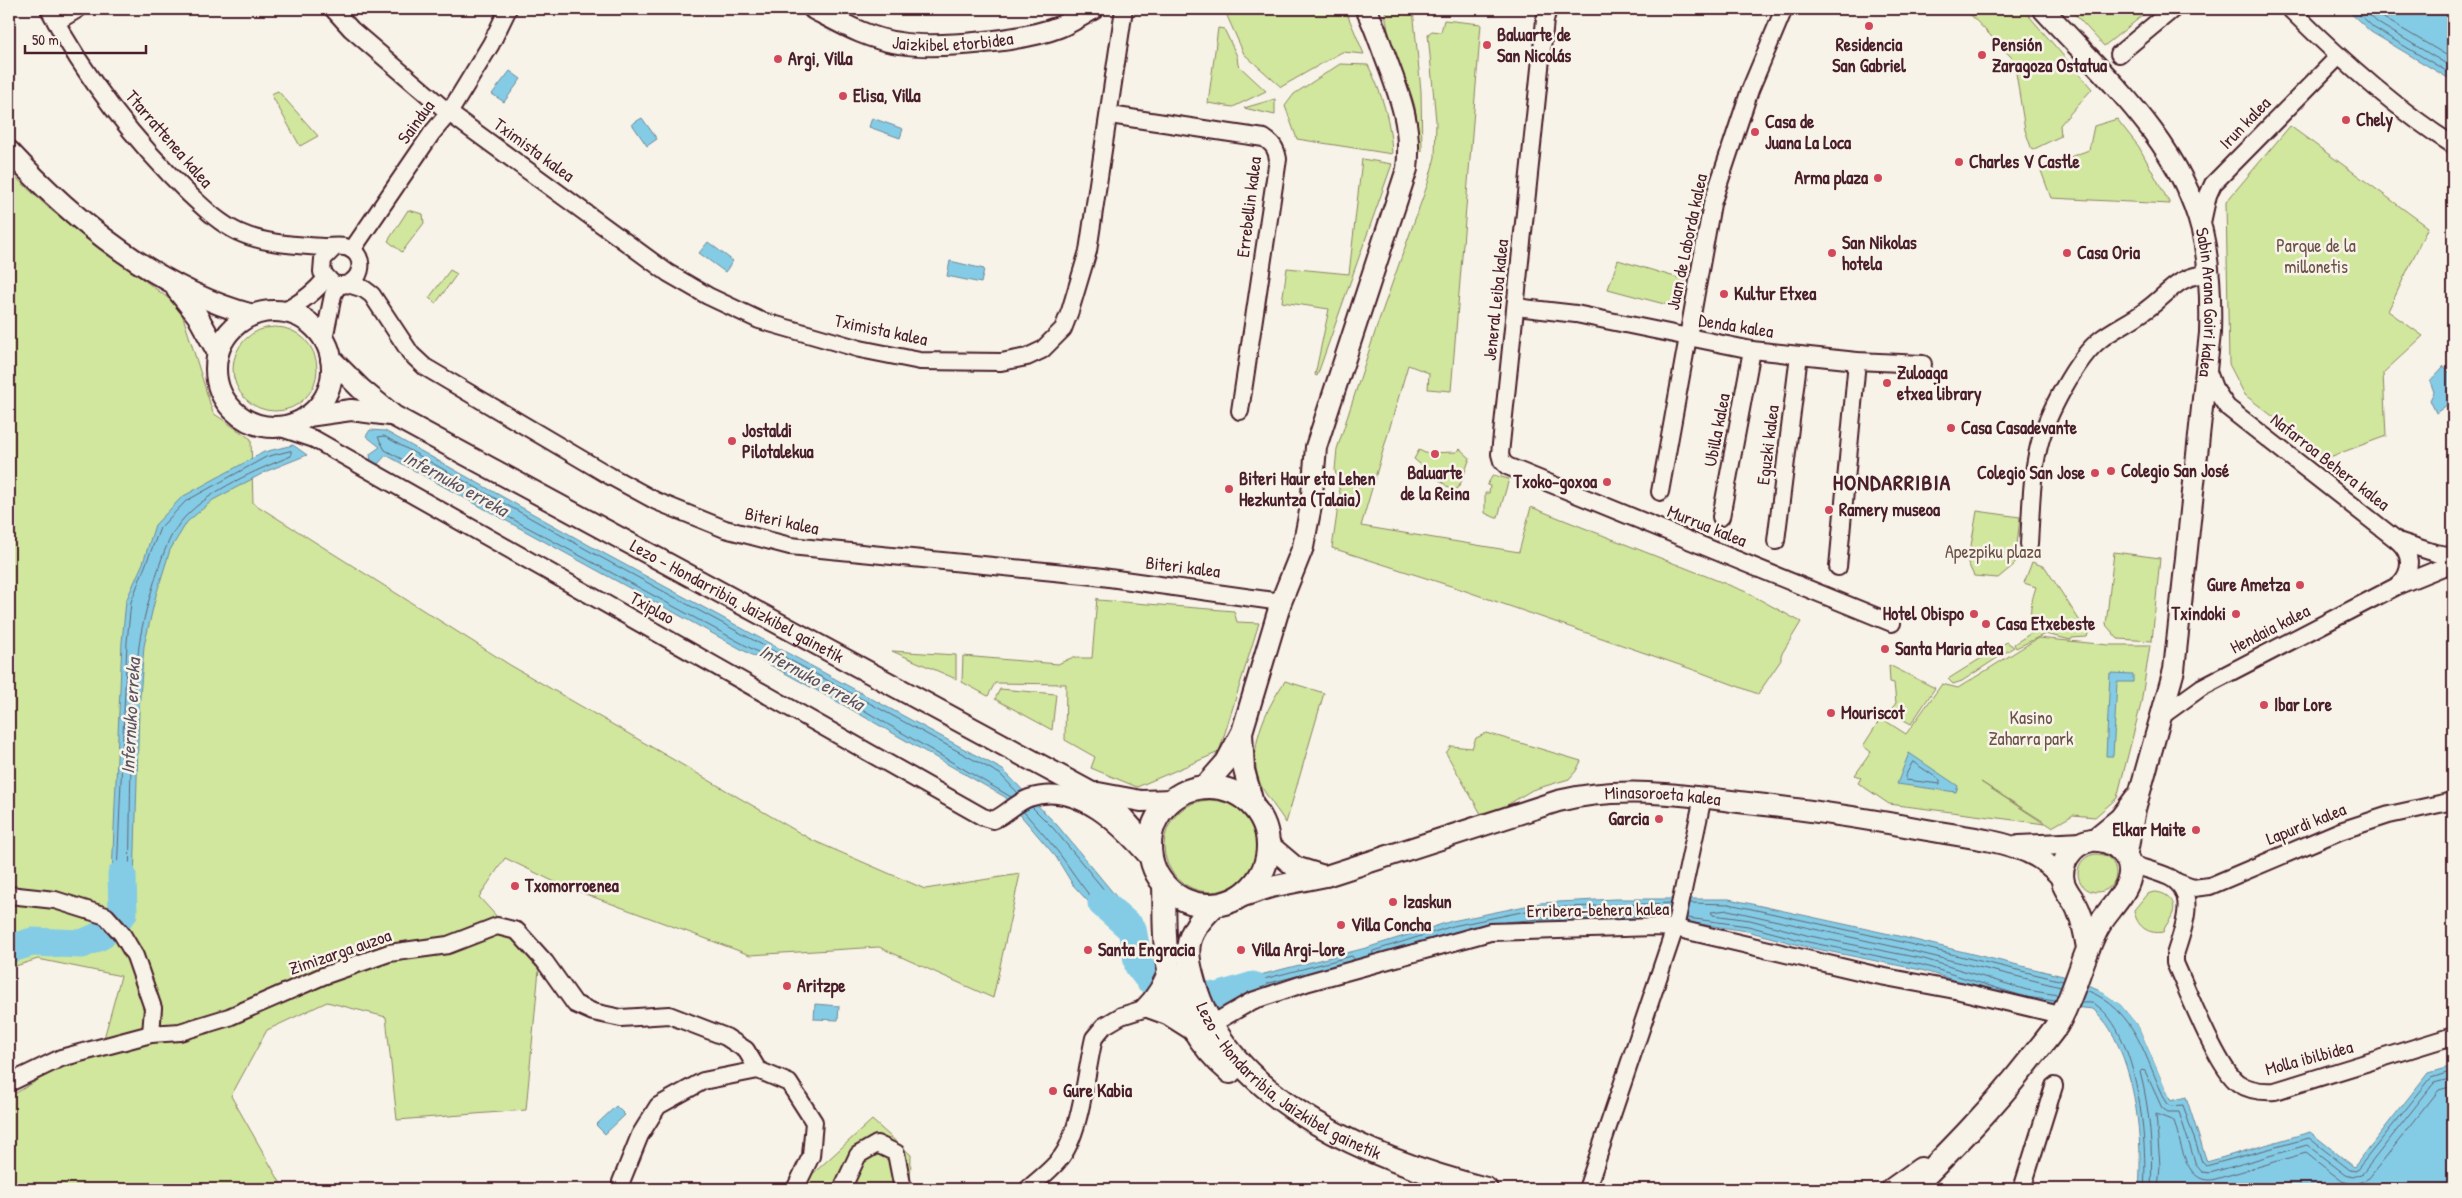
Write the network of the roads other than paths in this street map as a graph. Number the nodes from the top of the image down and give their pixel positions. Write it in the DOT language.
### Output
graph roads {
  1 [pos="78,9"];
  2 [pos="333,9"];
  3 [pos="814,9"];
  4 [pos="1093,9"];
  5 [pos="1124,9"];
  6 [pos="1548,9"];
  7 [pos="1784,9"];
  8 [pos="2042,9"];
  9 [pos="2173,9"];
  10 [pos="2290,9"];
  11 [pos="504,10"];
  12 [pos="1371,14"];
  13 [pos="52,15"];
  14 [pos="2119,54"];
  15 [pos="2338,57"];
  16 [pos="448,113"];
  17 [pos="1110,115"];
  18 [pos="2453,145"];
  19 [pos="9,151"];
  20 [pos="2201,227"];
  21 [pos="297,245"];
  22 [pos="335,248"];
  23 [pos="352,250"];
  24 [pos="360,266"];
  25 [pos="2209,274"];
  26 [pos="333,278"];
  27 [pos="169,282"];
  28 [pos="377,302"];
  29 [pos="1516,307"];
  30 [pos="283,312"];
  31 [pos="252,315"];
  32 [pos="1687,338"];
  33 [pos="324,339"];
  34 [pos="1752,350"];
  35 [pos="218,353"];
  36 [pos="1799,355"];
  37 [pos="331,359"];
  38 [pos="1857,361"];
  39 [pos="1923,364"];
  40 [pos="2207,368"];
  41 [pos="1240,410"];
  42 [pos="308,416"];
  43 [pos="394,416"];
  44 [pos="275,426"];
  45 [pos="1507,466"];
  46 [pos="1660,492"];
  47 [pos="1721,517"];
  48 [pos="1776,541"];
  49 [pos="2398,542"];
  50 [pos="2029,544"];
  51 [pos="2453,556"];
  52 [pos="2453,563"];
  53 [pos="1838,567"];
  54 [pos="2399,585"];
  55 [pos="1281,602"];
  56 [pos="1892,623"];
  57 [pos="2163,714"];
  58 [pos="1242,732"];
  59 [pos="1080,786"];
  60 [pos="1203,788"];
  61 [pos="2139,792"];
  62 [pos="1703,797"];
  63 [pos="1172,800"];
  64 [pos="2453,801"];
  65 [pos="1254,807"];
  66 [pos="2087,842"];
  67 [pos="1269,845"];
  68 [pos="2008,845"];
  69 [pos="1150,854"];
  70 [pos="2127,860"];
  71 [pos="1326,876"];
  72 [pos="2063,879"];
  73 [pos="2175,882"];
  74 [pos="1164,885"];
  75 [pos="2122,895"];
  76 [pos="9,896"];
  77 [pos="1240,897"];
  78 [pos="2074,899"];
  79 [pos="1215,905"];
  80 [pos="1675,926"];
  81 [pos="2088,948"];
  82 [pos="1177,959"];
  83 [pos="1175,997"];
  84 [pos="1148,1002"];
  85 [pos="2054,1020"];
  86 [pos="1200,1022"];
  87 [pos="151,1034"];
  88 [pos="2453,1036"];
  89 [pos="758,1070"];
  90 [pos="9,1083"];
  91 [pos="2054,1086"];
  92 [pos="1958,1142"];
  93 [pos="621,1189"];
  94 [pos="794,1189"];
  95 [pos="842,1189"];
  96 [pos="903,1189"];
  97 [pos="1028,1189"];
  98 [pos="1451,1189"];
  99 [pos="1486,1189"];
  100 [pos="1586,1189"];
  101 [pos="1894,1189"];
  102 [pos="1912,1189"];
  103 [pos="2022,1189"];
  1 -- 13 [label="street"];
  2 -- 16 [label="street, Tximista kalea"];
  3 -- 4 [label="street, Jaizkibel etorbidea"];
  5 -- 17 [label="street, Tximista kalea"];
  6 -- 29 [label="street, Jeneral Leiba kalea"];
  7 -- 32 [label="street, Juan de Laborda kalea"];
  8 -- 20 [label="street, Sabin Arana Goiri kalea"];
  9 -- 14 [label="street"];
  10 -- 15 [label="street"];
  11 -- 16 [label="street, Saindua"];
  12 -- 55 [label="street"];
  13 -- 21 [label="street, Ttarrattenea kalea"];
  15 -- 18 [label="street"];
  15 -- 20 [label="street, Irun kalea"];
  16 -- 17 [label="street, Tximista kalea"];
  16 -- 23 [label="street, Saindua"];
  17 -- 41 [label="street, Errebellin kalea"];
  19 -- 27 [label="street, Lezo – Hondarribia, Jaizkibel gainetik"];
  20 -- 25 [label="street, Sabin Arana Goiri kalea"];
  21 -- 22 [label="street, Ttarrattenea kalea"];
  21 -- 26 [label="street, Ttarrattenea kalea"];
  22 -- 23 [label="street"];
  22 -- 26 [label="street"];
  23 -- 24 [label="street"];
  24 -- 26 [label="street"];
  24 -- 28 [label="street, Biteri kalea"];
  25 -- 40 [label="street, Sabin Arana Goiri kalea"];
  25 -- 50 [label="street"];
  26 -- 28 [label="street, Biteri kalea"];
  26 -- 30 [label="street"];
  26 -- 33 [label="street"];
  27 -- 31 [label="street, Lezo – Hondarribia, Jaizkibel gainetik"];
  27 -- 35 [label="street, Lezo – Hondarribia, Jaizkibel gainetik"];
  28 -- 55 [label="street, Biteri kalea"];
  29 -- 32 [label="street, Denda kalea"];
  29 -- 45 [label="street, Jeneral Leiba kalea"];
  30 -- 31 [label="street, Lezo – Hondarribia, Jaizkibel gainetik"];
  30 -- 33 [label="street, Lezo – Hondarribia, Jaizkibel gainetik"];
  31 -- 35 [label="street, Lezo – Hondarribia, Jaizkibel gainetik"];
  32 -- 34 [label="street, Denda kalea"];
  32 -- 46 [label="street, Juan de Laborda kalea"];
  33 -- 37 [label="street, Lezo – Hondarribia, Jaizkibel gainetik"];
  34 -- 36 [label="street, Denda kalea"];
  34 -- 47 [label="street, Ubilla kalea"];
  35 -- 44 [label="street, Lezo – Hondarribia, Jaizkibel gainetik"];
  36 -- 38 [label="street, Denda kalea"];
  36 -- 48 [label="street, Eguzki kalea"];
  37 -- 42 [label="street, Lezo – Hondarribia, Jaizkibel gainetik"];
  37 -- 43 [label="street, Lezo – Hondarribia, Jaizkibel gainetik"];
  38 -- 39 [label="street, Denda kalea"];
  38 -- 53 [label="street"];
  40 -- 49 [label="street, Nafarroa Behera kalea"];
  40 -- 57 [label="street, Sabin Arana Goiri kalea"];
  42 -- 43 [label="street, Lezo – Hondarribia, Jaizkibel gainetik"];
  42 -- 44 [label="street, Lezo – Hondarribia, Jaizkibel gainetik"];
  43 -- 59 [label="street, Lezo – Hondarribia, Jaizkibel gainetik"];
  44 -- 69 [label="street, Txiplao"];
  45 -- 56 [label="street, Murrua kalea"];
  49 -- 51 [label="street, Nafarroa Behera kalea"];
  49 -- 54 [label="street"];
  52 -- 54 [label="street, Hendaia kalea"];
  54 -- 57 [label="street, Hendaia kalea"];
  55 -- 58 [label="street"];
  57 -- 61 [label="street, Sabin Arana Goiri kalea"];
  58 -- 60 [label="street"];
  58 -- 65 [label="street"];
  59 -- 63 [label="street"];
  59 -- 69 [label="street"];
  60 -- 63 [label="main road"];
  60 -- 65 [label="main road"];
  61 -- 66 [label="street, Sabin Arana Goiri kalea"];
  61 -- 70 [label="street, Sabin Arana Goiri kalea"];
  62 -- 68 [label="street, Minasoroeta kalea"];
  62 -- 71 [label="street, Minasoroeta kalea"];
  62 -- 80 [label="street"];
  63 -- 69 [label="main road"];
  64 -- 73 [label="street, Lapurdi kalea"];
  65 -- 67 [label="main road"];
  66 -- 68 [label="street, Minasoroeta kalea"];
  66 -- 70 [label="main road"];
  66 -- 72 [label="main road"];
  67 -- 71 [label="street"];
  67 -- 77 [label="main road"];
  68 -- 72 [label="street, Minasoroeta kalea"];
  69 -- 74 [label="main road"];
  70 -- 73 [label="street, Lapurdi kalea"];
  70 -- 75 [label="main road"];
  71 -- 77 [label="street, Minasoroeta kalea"];
  72 -- 78 [label="main road"];
  73 -- 75 [label="street"];
  73 -- 88 [label="street, Molla ibilbidea"];
  74 -- 79 [label="main road"];
  74 -- 82 [label="main road, Lezo – Hondarribia, Jaizkibel gainetik"];
  75 -- 78 [label="main road"];
  75 -- 81 [label="main road"];
  76 -- 87 [label="street"];
  77 -- 79 [label="main road"];
  78 -- 81 [label="main road"];
  79 -- 82 [label="main road"];
  80 -- 85 [label="street, Erribera-behera kalea"];
  80 -- 86 [label="street, Erribera-behera kalea"];
  80 -- 100 [label="street"];
  81 -- 85 [label="main road"];
  82 -- 83 [label="main road, Lezo – Hondarribia, Jaizkibel gainetik"];
  82 -- 84 [label="street"];
  82 -- 86 [label="main road, Lezo – Hondarribia, Jaizkibel gainetik"];
  83 -- 84 [label="street"];
  83 -- 86 [label="main road, Lezo – Hondarribia, Jaizkibel gainetik"];
  84 -- 86 [label="street"];
  84 -- 97 [label="street"];
  85 -- 92 [label="main road"];
  86 -- 98 [label="main road, Lezo – Hondarribia, Jaizkibel gainetik"];
  86 -- 99 [label="main road, Lezo – Hondarribia, Jaizkibel gainetik"];
  87 -- 89 [label="street, Zimizarga auzoa"];
  87 -- 90 [label="street, Zimizarga auzoa"];
  89 -- 93 [label="street"];
  89 -- 94 [label="street"];
  91 -- 103 [label="street"];
  92 -- 101 [label="main road"];
  92 -- 102 [label="main road"];
  95 -- 96 [label="street"];
}
